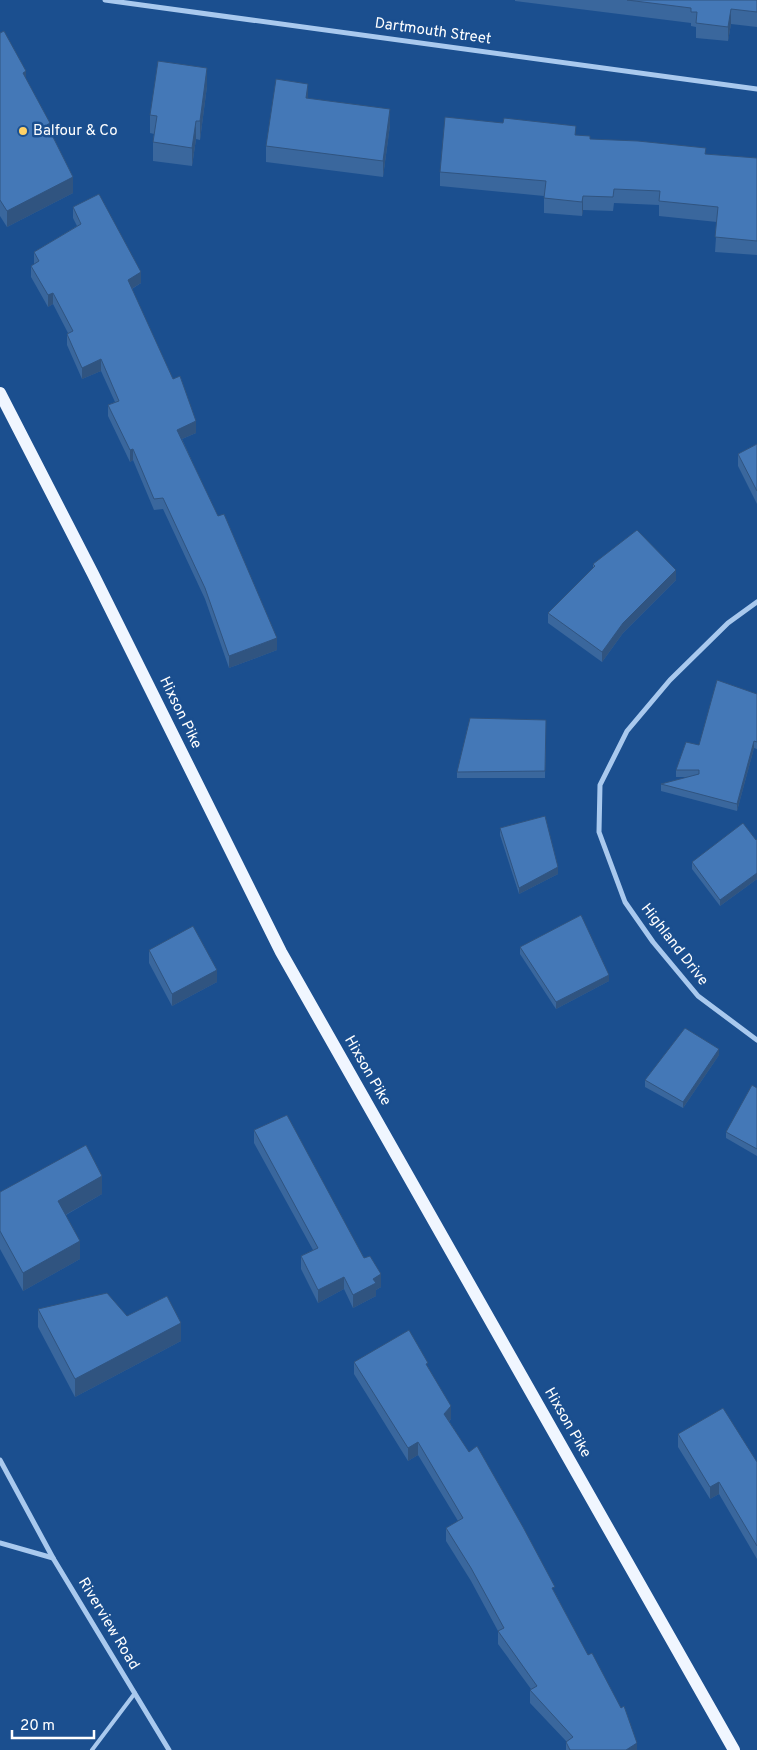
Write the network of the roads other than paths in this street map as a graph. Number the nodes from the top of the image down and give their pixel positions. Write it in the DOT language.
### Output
graph roads {
  1 [pos="106,0"];
  2 [pos="757,89"];
  3 [pos="0,393"];
  4 [pos="757,602"];
  5 [pos="757,1040"];
  6 [pos="0,1460"];
  7 [pos="0,1543"];
  8 [pos="53,1558"];
  9 [pos="135,1693"];
  10 [pos="92,1750"];
  11 [pos="169,1750"];
  12 [pos="734,1750"];
  1 -- 2 [label="street, Dartmouth Street"];
  3 -- 12 [label="main road, Hixson Pike"];
  4 -- 5 [label="street, Highland Drive"];
  6 -- 8 [label="street, Riverview Road"];
  7 -- 8 [label="street"];
  8 -- 9 [label="street, Riverview Road"];
  9 -- 10 [label="lane"];
  9 -- 11 [label="street, Riverview Road"];
}
